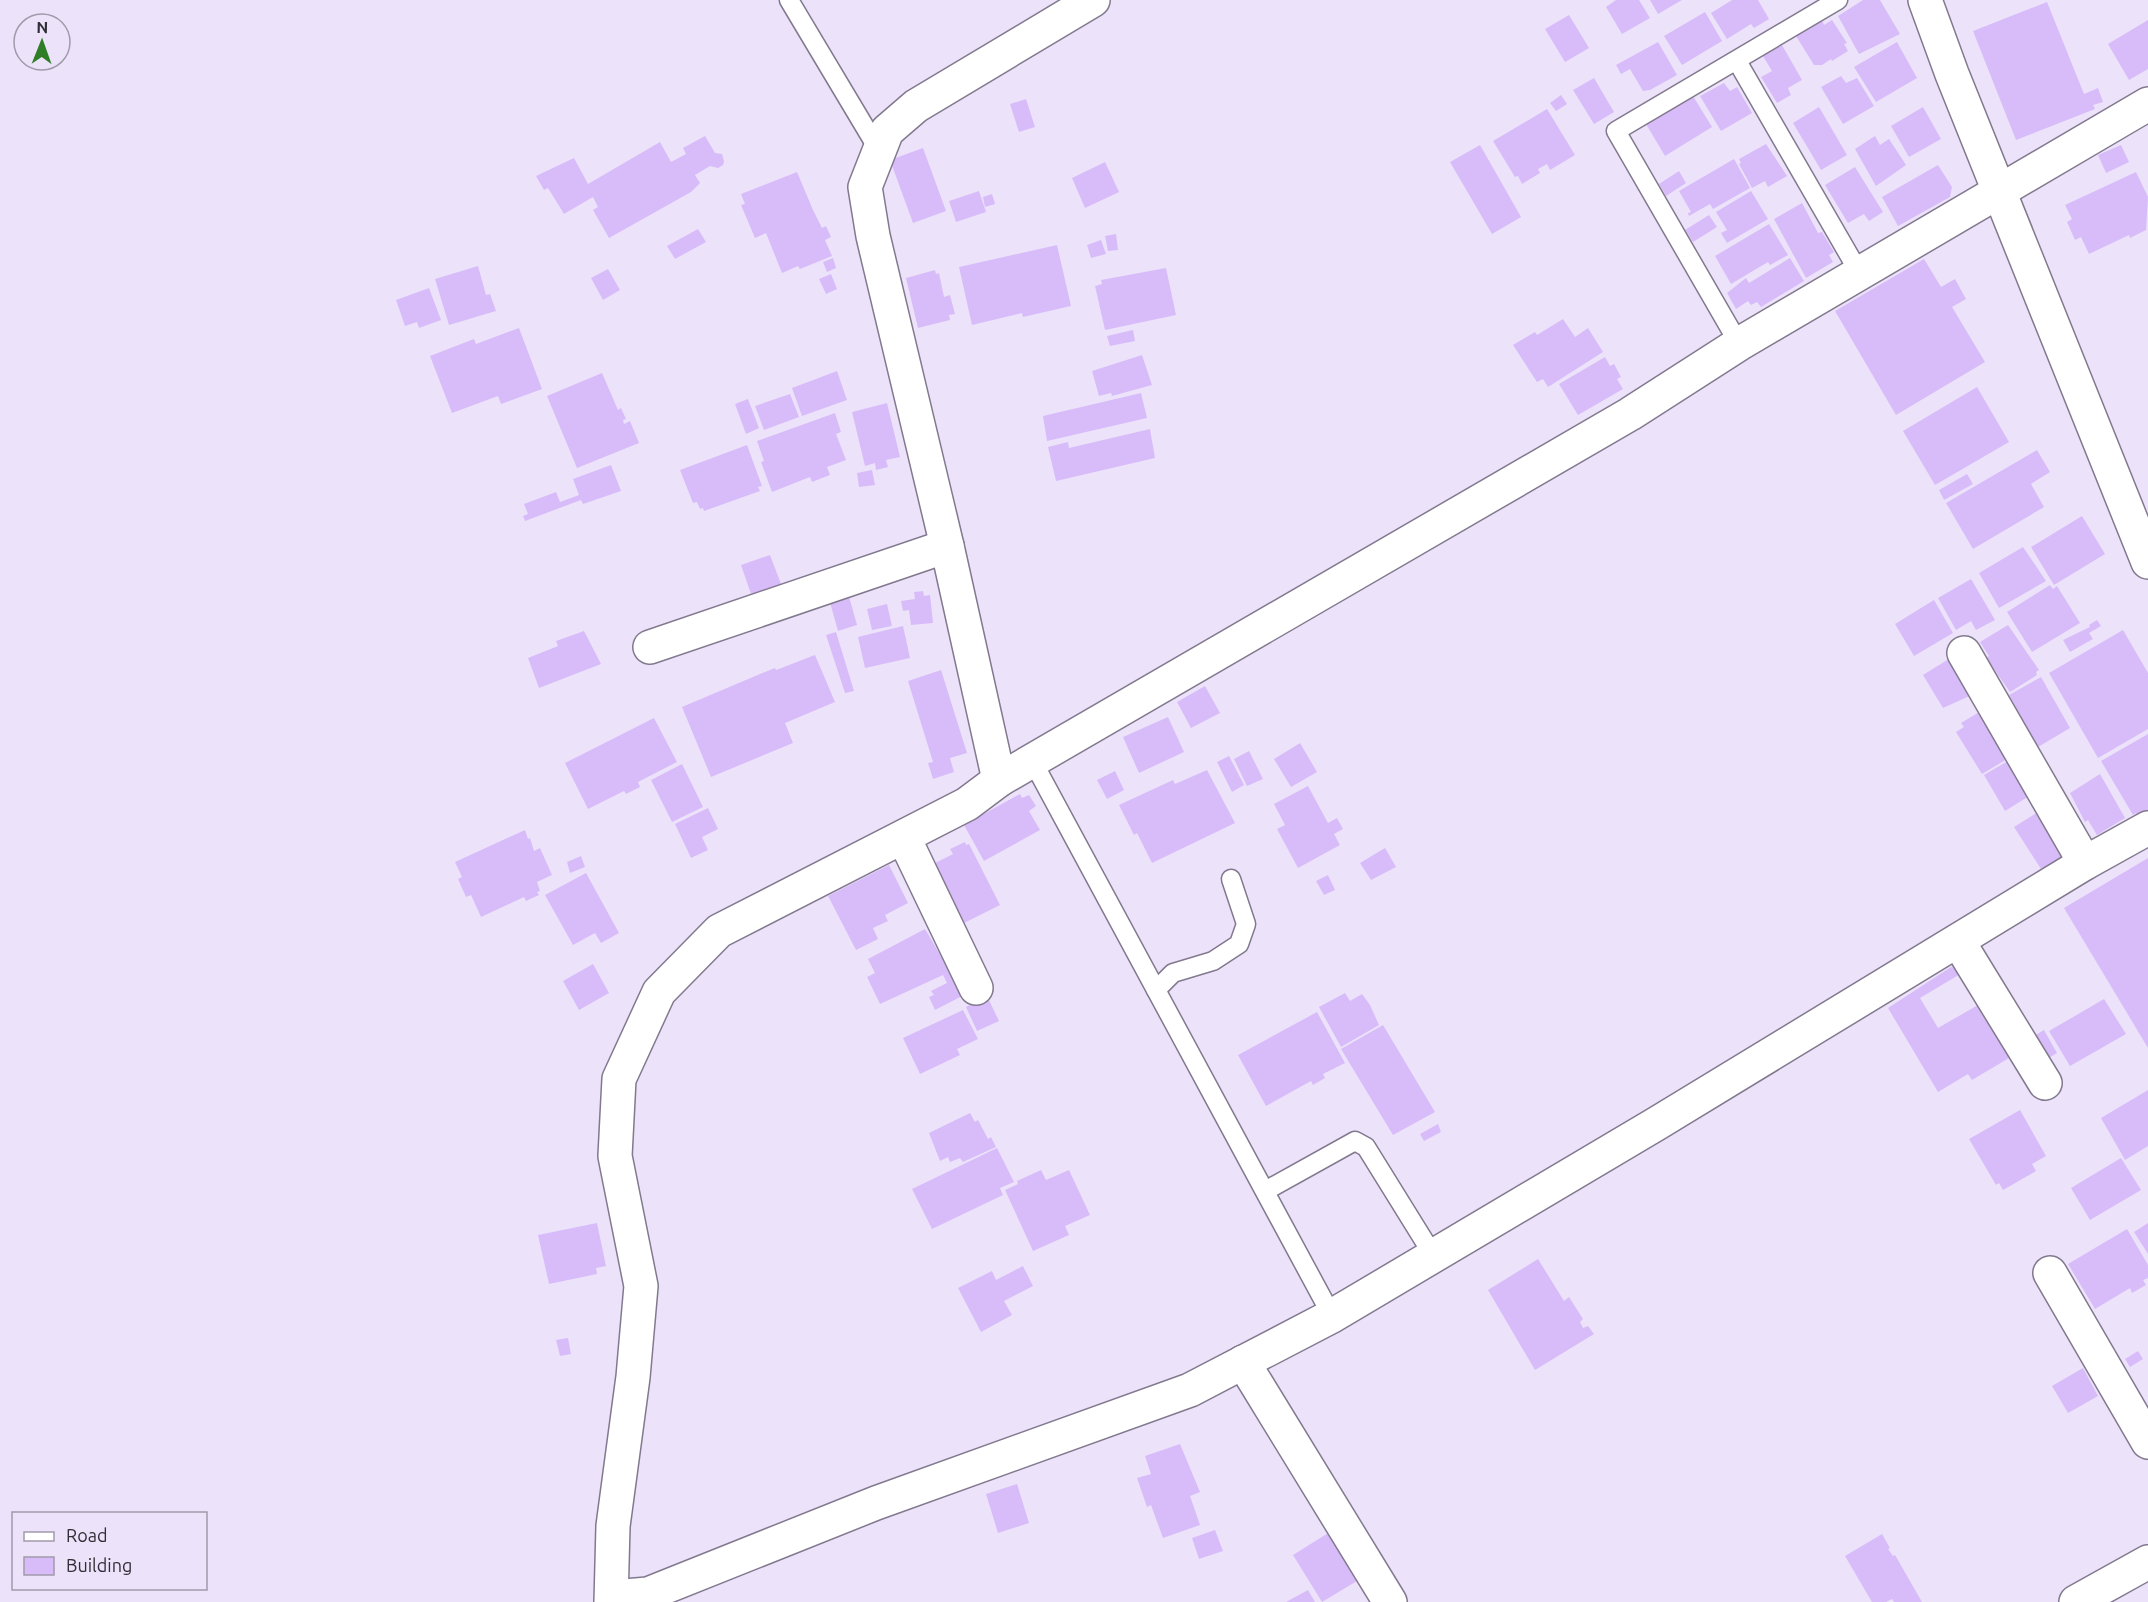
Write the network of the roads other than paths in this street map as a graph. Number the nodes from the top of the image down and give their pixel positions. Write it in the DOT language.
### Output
graph roads {
  1 [pos="789,0"];
  2 [pos="1093,0"];
  3 [pos="1838,0"];
  4 [pos="1925,0"];
  5 [pos="1737,61"];
  6 [pos="2148,104"];
  7 [pos="878,149"];
  8 [pos="2000,191"];
  9 [pos="1860,274"];
  10 [pos="1739,344"];
  11 [pos="947,546"];
  12 [pos="2148,562"];
  13 [pos="650,647"];
  14 [pos="1964,653"];
  15 [pos="1033,762"];
  16 [pos="999,780"];
  17 [pos="2148,828"];
  18 [pos="904,838"];
  19 [pos="2085,863"];
  20 [pos="1231,879"];
  21 [pos="1958,941"];
  22 [pos="976,988"];
  23 [pos="1156,990"];
  24 [pos="2045,1083"];
  25 [pos="1265,1191"];
  26 [pos="1433,1255"];
  27 [pos="2050,1273"];
  28 [pos="1332,1316"];
  29 [pos="1243,1362"];
  30 [pos="2148,1442"];
  31 [pos="2148,1562"];
  32 [pos="611,1600"];
  33 [pos="1390,1602"];
  34 [pos="2076,1602"];
  1 -- 7 [label="lane"];
  2 -- 7 [label="street"];
  3 -- 5 [label="lane"];
  4 -- 8 [label="street"];
  5 -- 9 [label="lane"];
  5 -- 10 [label="lane"];
  6 -- 8 [label="street"];
  7 -- 11 [label="street"];
  8 -- 9 [label="street"];
  8 -- 12 [label="street"];
  9 -- 10 [label="street"];
  10 -- 15 [label="street"];
  11 -- 13 [label="street"];
  11 -- 16 [label="street"];
  14 -- 19 [label="street"];
  15 -- 16 [label="street"];
  15 -- 23 [label="lane"];
  16 -- 18 [label="street"];
  17 -- 19 [label="street"];
  18 -- 22 [label="street"];
  18 -- 32 [label="street"];
  19 -- 21 [label="street"];
  20 -- 23 [label="lane"];
  21 -- 24 [label="street"];
  21 -- 26 [label="street"];
  23 -- 25 [label="lane"];
  25 -- 26 [label="lane"];
  25 -- 28 [label="lane"];
  26 -- 28 [label="street"];
  27 -- 30 [label="street"];
  28 -- 29 [label="street"];
  29 -- 32 [label="street"];
  29 -- 33 [label="street"];
  31 -- 34 [label="street"];
}
